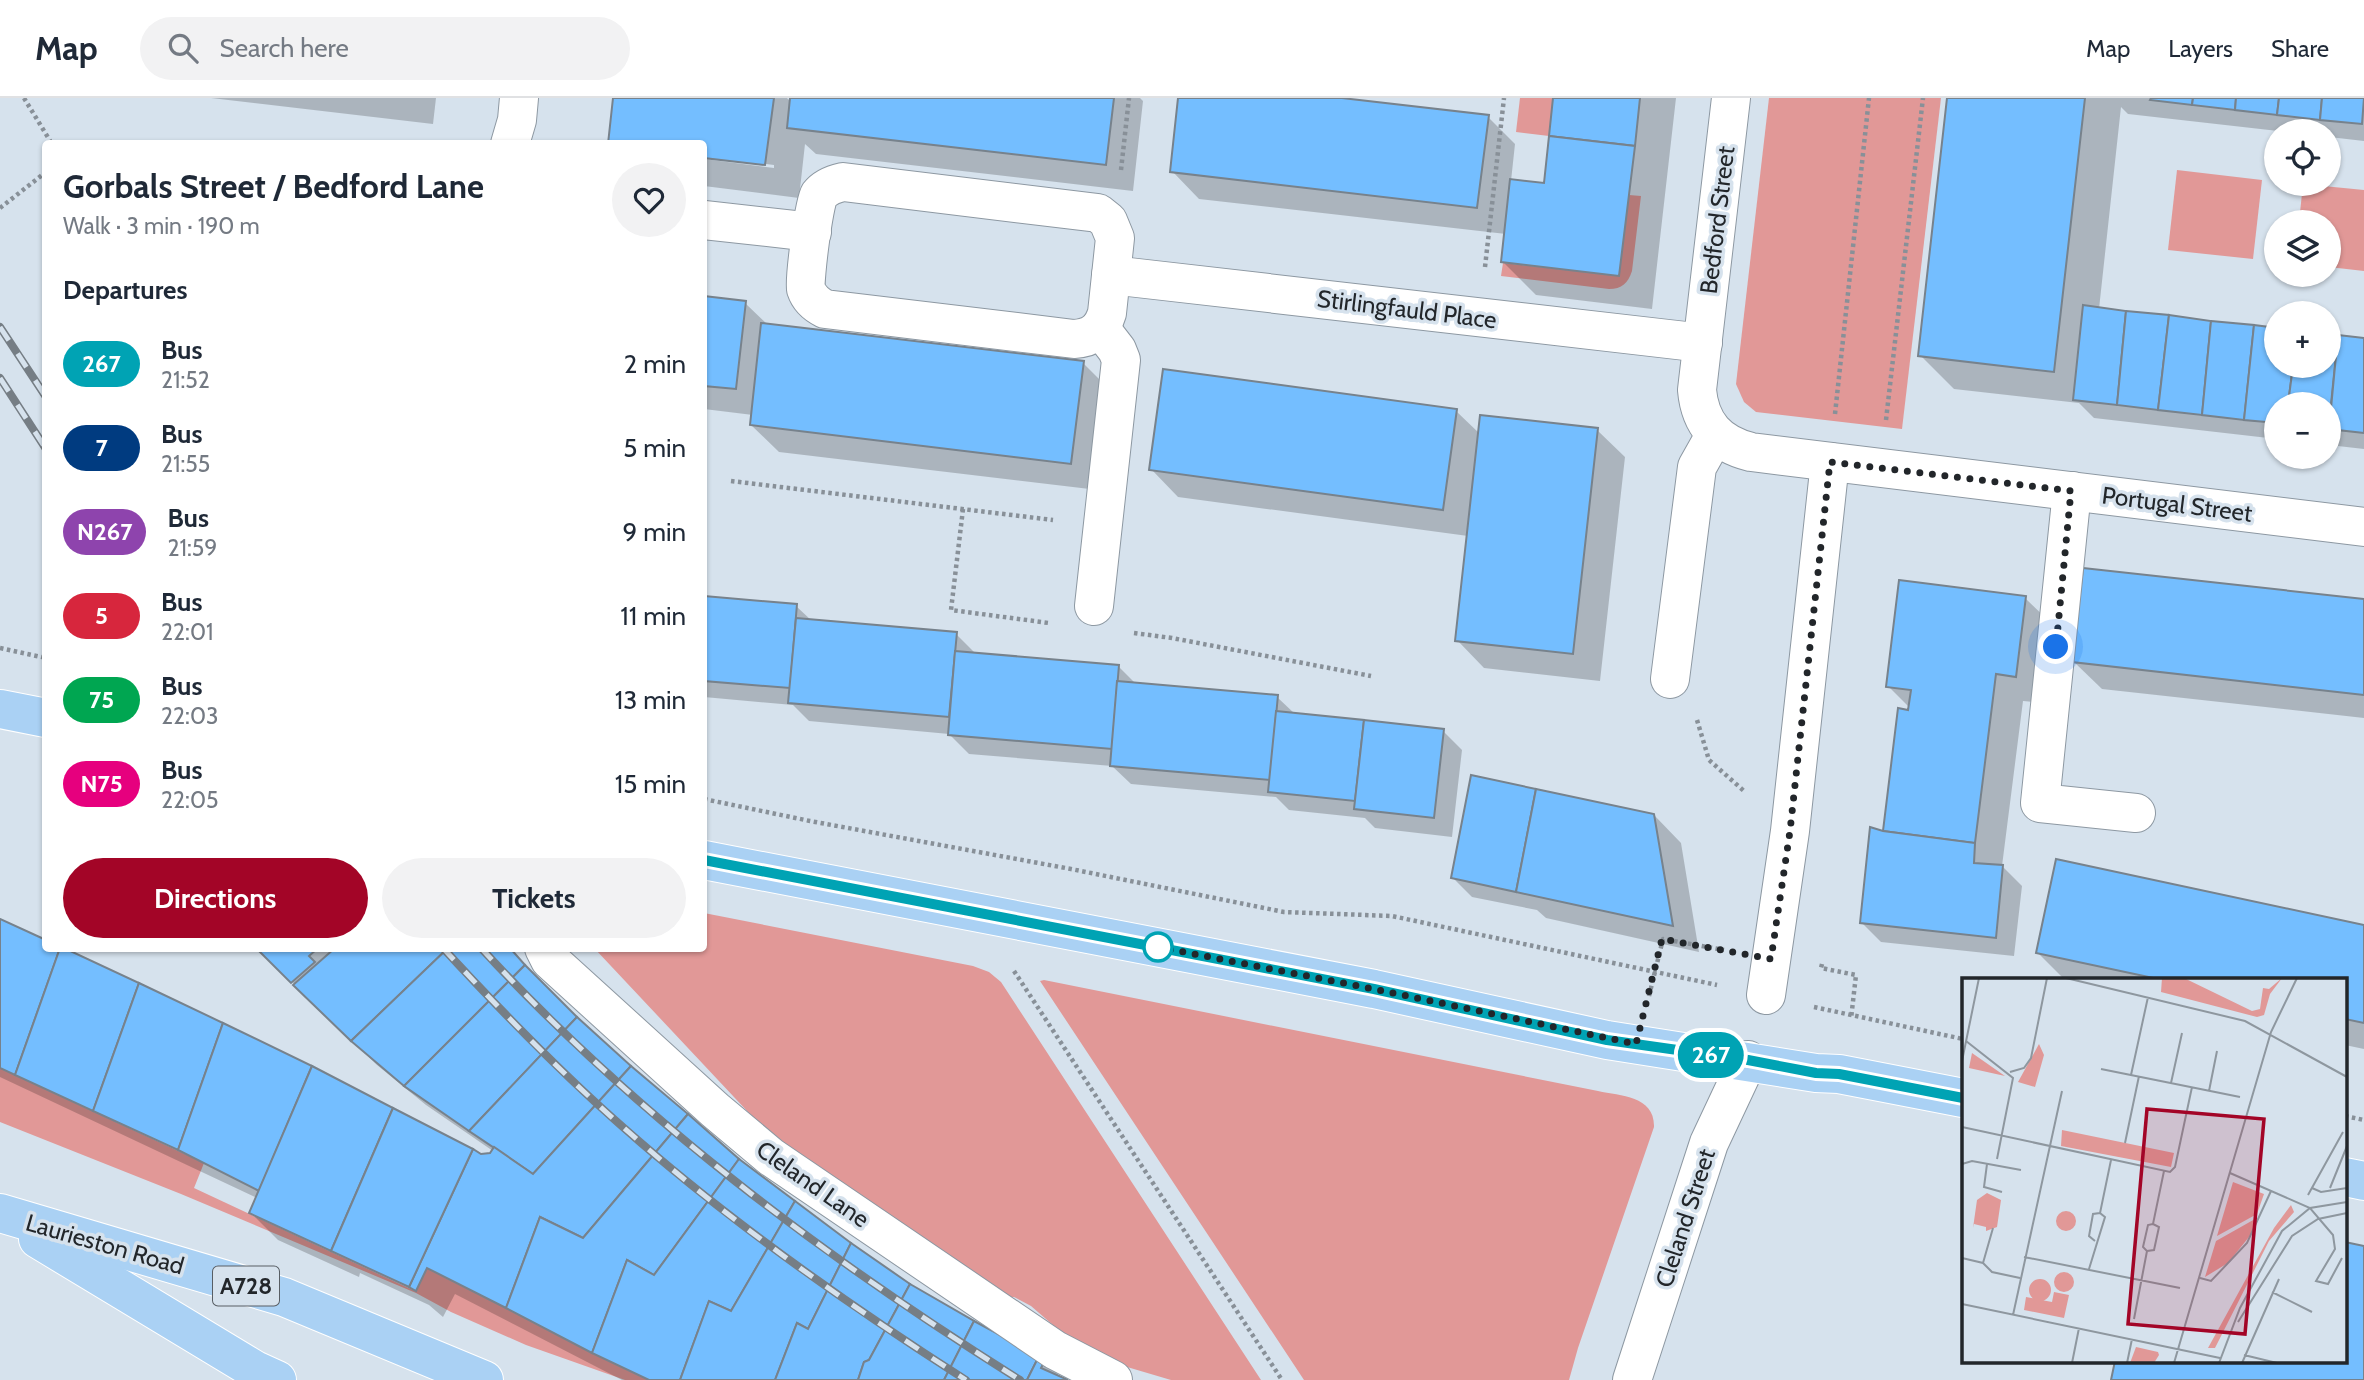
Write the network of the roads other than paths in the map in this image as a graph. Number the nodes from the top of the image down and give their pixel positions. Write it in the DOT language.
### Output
graph roads {
  1 [pos="519,98"];
  2 [pos="1731,98"];
  3 [pos="511,140"];
  4 [pos="707,220"];
  5 [pos="812,232"];
  6 [pos="1111,275"];
  7 [pos="1100,328"];
  8 [pos="1703,343"];
  9 [pos="1715,435"];
  10 [pos="1830,462"];
  11 [pos="2071,491"];
  12 [pos="2364,527"];
  13 [pos="1094,606"];
  14 [pos="1670,680"];
  15 [pos="0,709"];
  16 [pos="42,717"];
  17 [pos="2136,813"];
  18 [pos="707,861"];
  19 [pos="546,952"];
  20 [pos="1768,977"];
  21 [pos="1748,1060"];
  22 [pos="1962,1098"];
  23 [pos="2346,1177"];
  24 [pos="2364,1181"];
  25 [pos="0,1215"];
  26 [pos="277,1380"];
  27 [pos="484,1380"];
  28 [pos="1114,1380"];
  29 [pos="1632,1380"];
  1 -- 3 [label="street"];
  2 -- 8 [label="street, Bedford Street"];
  4 -- 5 [label="street"];
  5 -- 6 [label="street"];
  5 -- 7 [label="street"];
  6 -- 7 [label="street"];
  6 -- 8 [label="street, Stirlingfauld Place"];
  7 -- 13 [label="street"];
  8 -- 9 [label="street"];
  9 -- 10 [label="street, Portugal Street"];
  9 -- 14 [label="street"];
  10 -- 11 [label="street, Portugal Street"];
  10 -- 20 [label="street"];
  11 -- 12 [label="street, Portugal Street"];
  11 -- 17 [label="street"];
  15 -- 16 [label="main road"];
  18 -- 21 [label="main road"];
  19 -- 28 [label="street, Cleland Lane"];
  21 -- 22 [label="main road"];
  21 -- 29 [label="street, Cleland Street"];
  23 -- 24 [label="main road"];
  25 -- 26 [label="main road, Laurieston Road / A728"];
  25 -- 27 [label="main road, Laurieston Road / A728"];
}
